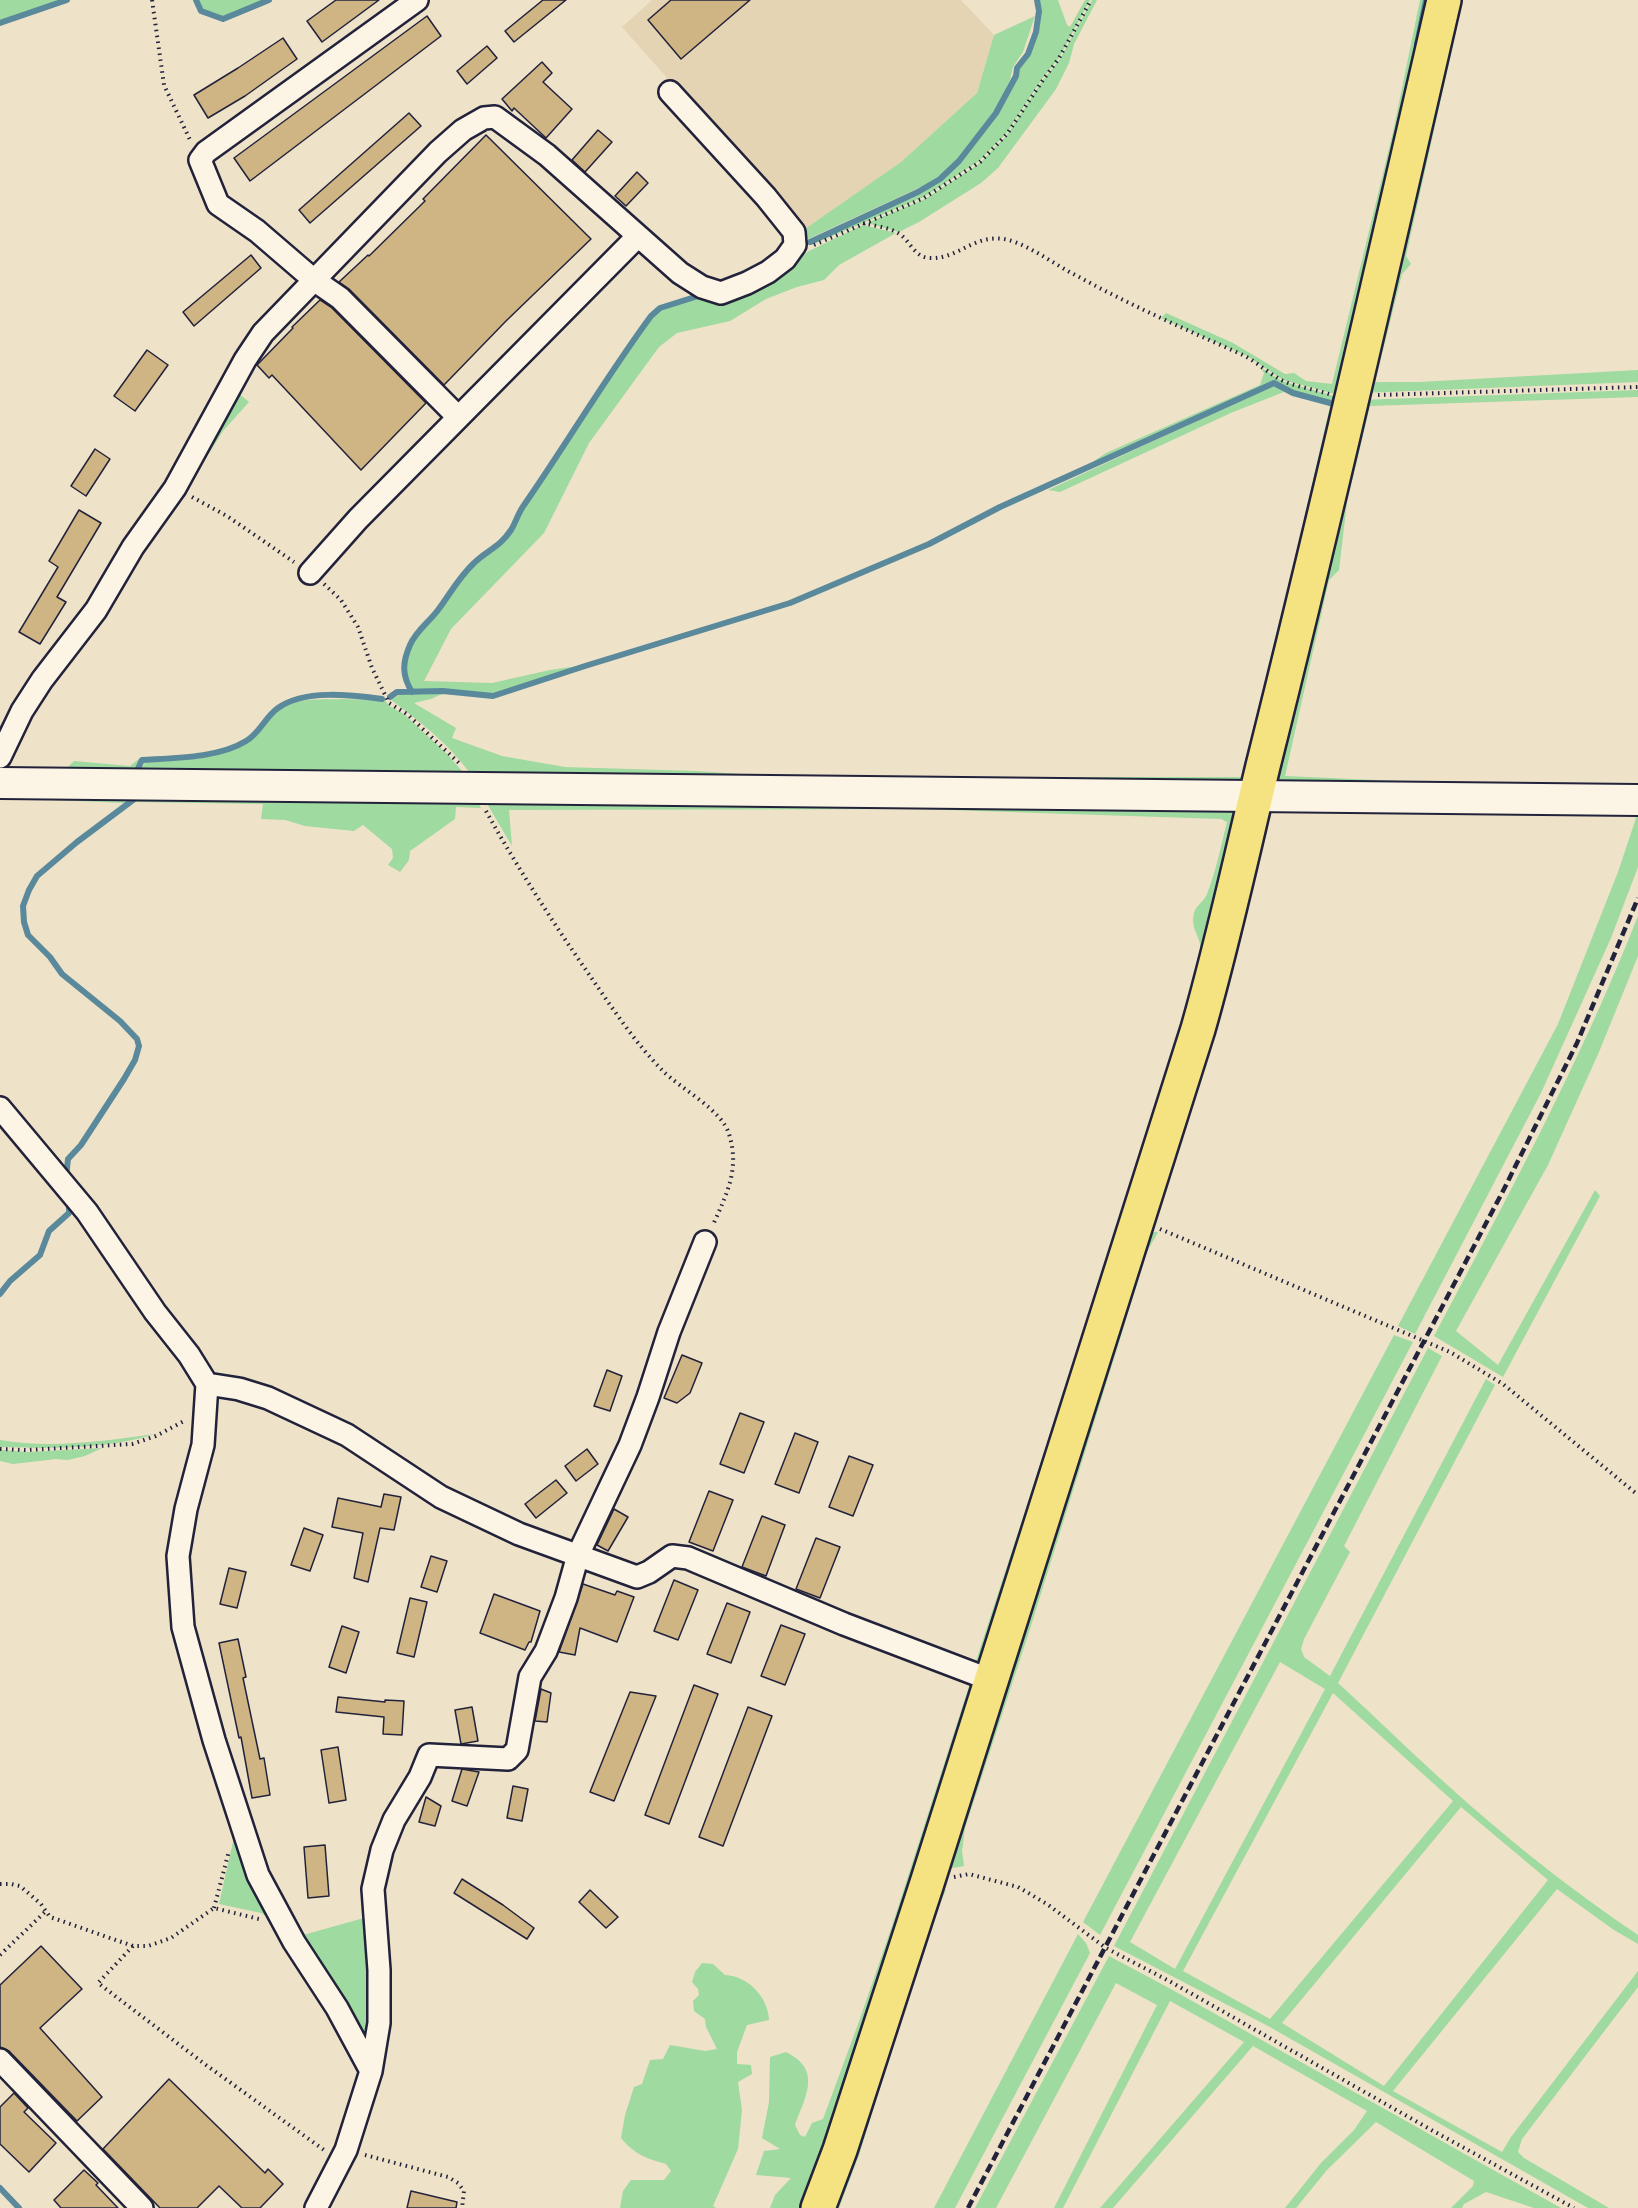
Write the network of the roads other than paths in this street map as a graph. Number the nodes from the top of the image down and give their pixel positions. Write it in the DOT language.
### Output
graph roads {
  1 [pos="417,0"];
  2 [pos="1444,0"];
  3 [pos="670,92"];
  4 [pos="638,236"];
  5 [pos="314,280"];
  6 [pos="458,417"];
  7 [pos="310,573"];
  8 [pos="0,757"];
  9 [pos="0,783"];
  10 [pos="1256,796"];
  11 [pos="1638,800"];
  12 [pos="0,1108"];
  13 [pos="705,1242"];
  14 [pos="207,1384"];
  15 [pos="578,1555"];
  16 [pos="991,1680"];
  17 [pos="0,2060"];
  18 [pos="371,2071"];
  19 [pos="142,2208"];
  20 [pos="316,2208"];
  21 [pos="818,2208"];
  1 -- 5 [label="street"];
  2 -- 10 [label="main road"];
  3 -- 4 [label="street"];
  4 -- 5 [label="street"];
  4 -- 6 [label="street"];
  5 -- 6 [label="street"];
  5 -- 8 [label="street"];
  6 -- 7 [label="street"];
  9 -- 10 [label="main road"];
  10 -- 11 [label="main road"];
  10 -- 16 [label="main road"];
  12 -- 14 [label="street"];
  13 -- 15 [label="street"];
  14 -- 15 [label="street"];
  14 -- 18 [label="street"];
  15 -- 16 [label="street"];
  15 -- 18 [label="street"];
  16 -- 21 [label="main road"];
  17 -- 19 [label="street"];
  18 -- 20 [label="street"];
}
